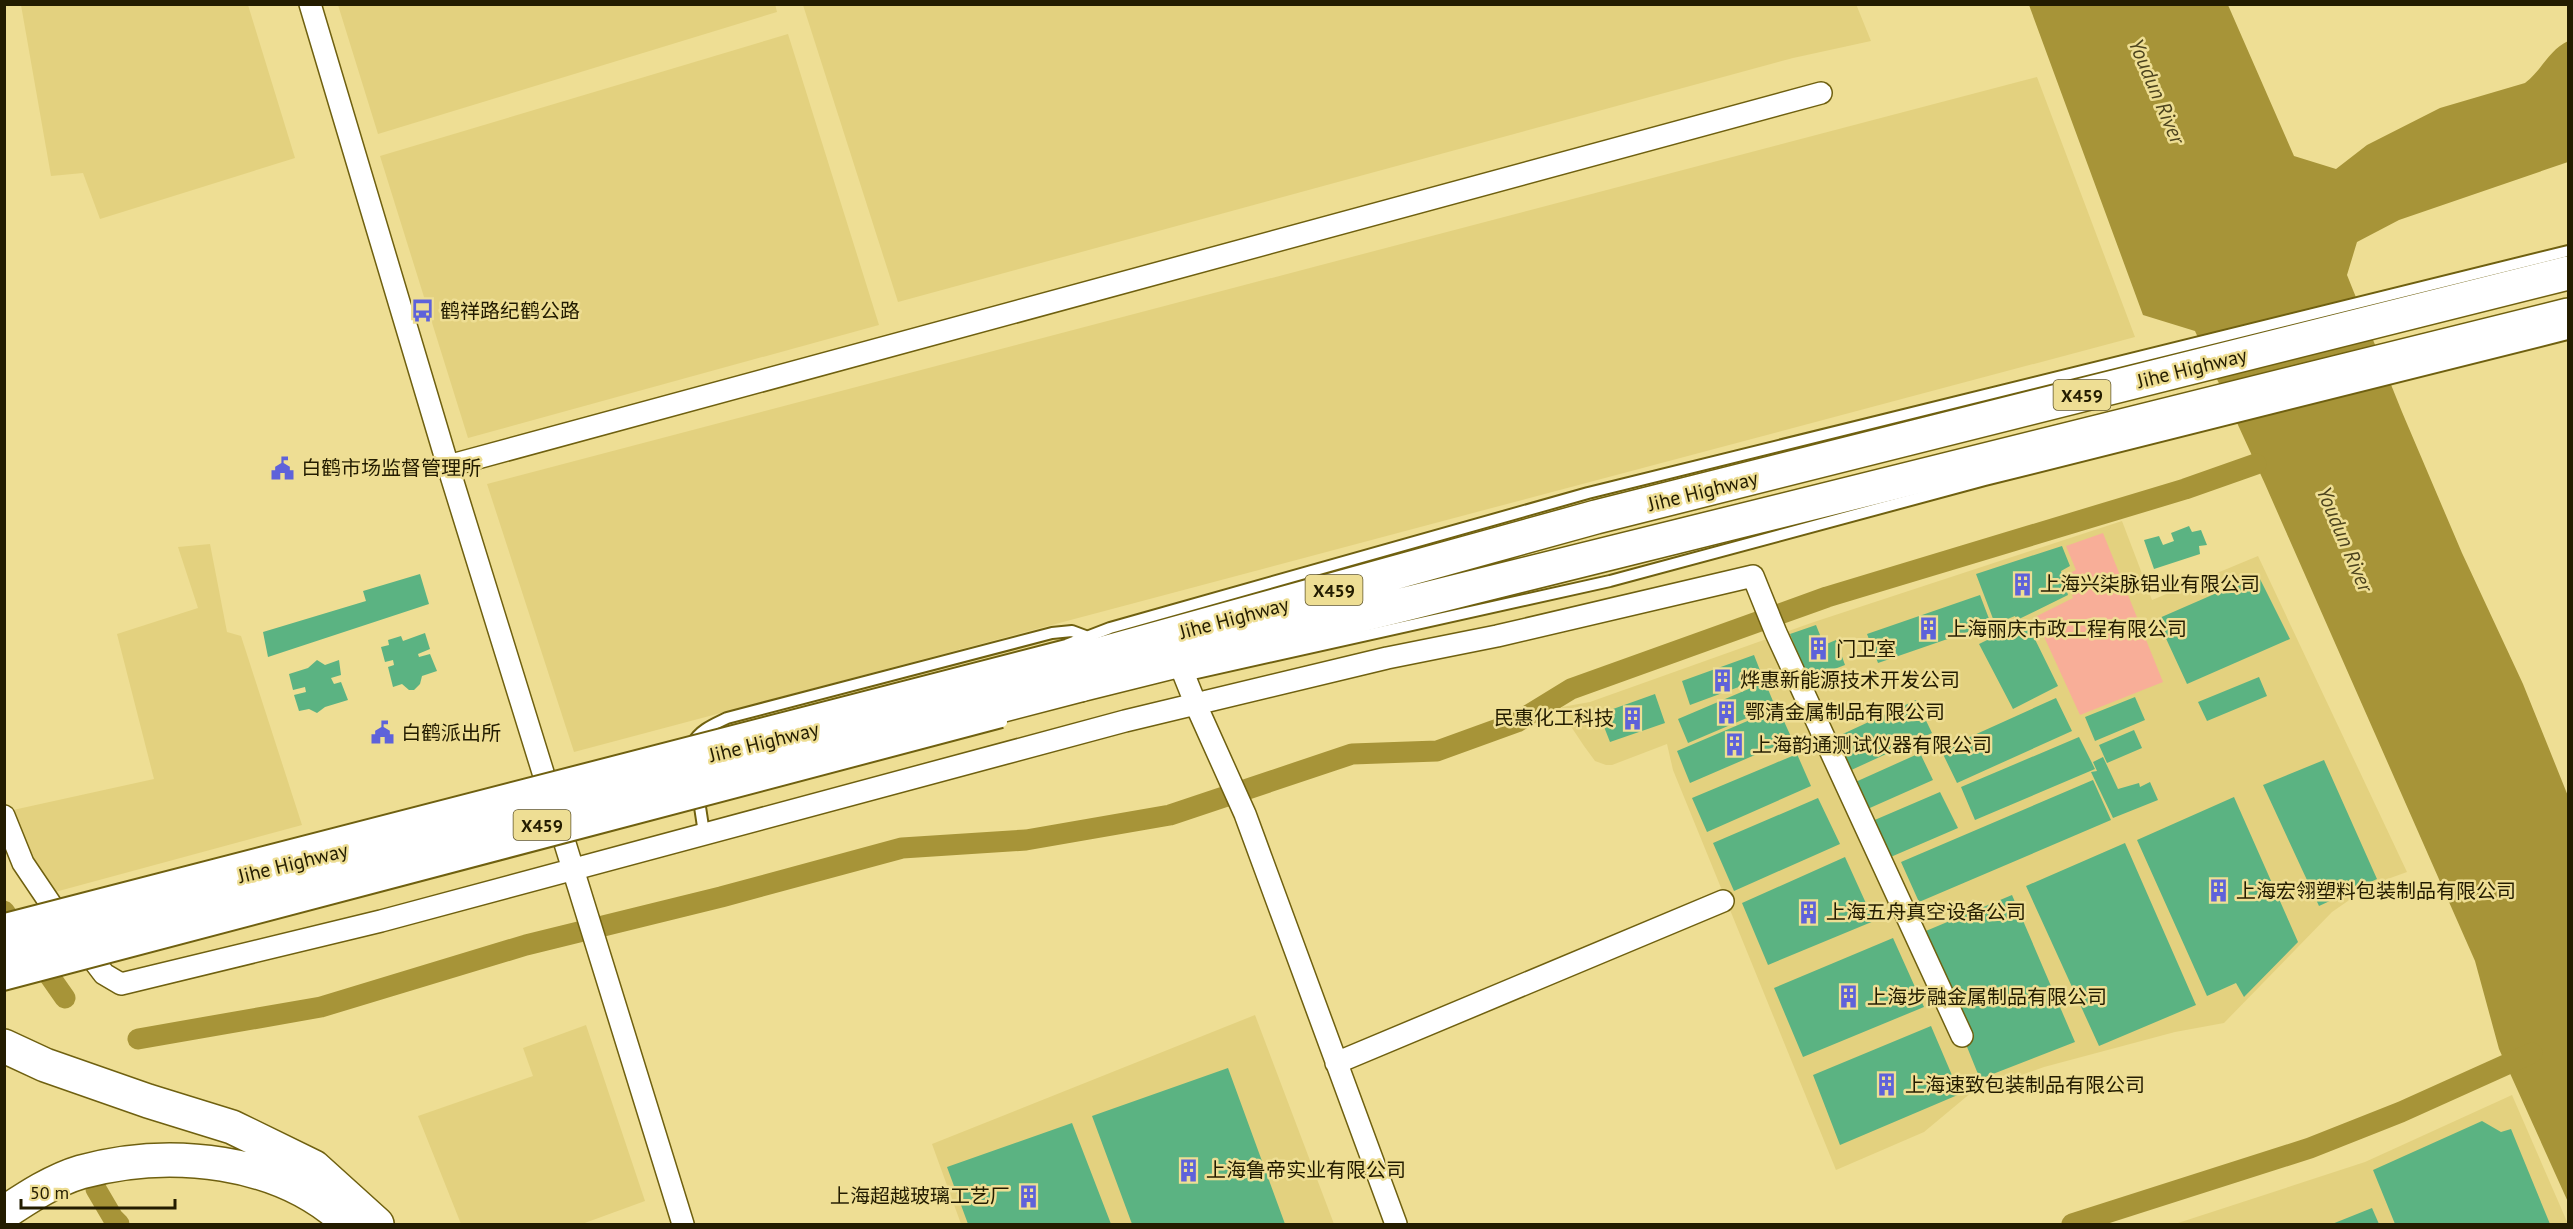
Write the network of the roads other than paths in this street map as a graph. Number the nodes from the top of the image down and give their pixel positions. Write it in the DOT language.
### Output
graph roads {
  1 [pos="310,4"];
  2 [pos="1821,93"];
  3 [pos="2568,251"];
  4 [pos="2568,273"];
  5 [pos="2568,315"];
  6 [pos="2568,334"];
  7 [pos="448,466"];
  8 [pos="1592,505"];
  9 [pos="1607,568"];
  10 [pos="1077,657"];
  11 [pos="1178,671"];
  12 [pos="1196,705"];
  13 [pos="1014,719"];
  14 [pos="4,816"];
  15 [pos="704,833"];
  16 [pos="572,868"];
  17 [pos="1723,901"];
  18 [pos="4,919"];
  19 [pos="4,938"];
  20 [pos="4,965"];
  21 [pos="4,985"];
  22 [pos="1962,1036"];
  23 [pos="4,1046"];
  24 [pos="1336,1063"];
  25 [pos="4,1213"];
  26 [pos="349,1224"];
  27 [pos="377,1224"];
  28 [pos="683,1224"];
  29 [pos="1396,1224"];
  1 -- 7 [label="street"];
  2 -- 7 [label="street"];
  3 -- 8 [label="lane"];
  4 -- 8 [label="main road, Jihe Highway / X459"];
  5 -- 9 [label="main road, Jihe Highway / X459"];
  6 -- 9 [label="lane"];
  7 -- 16 [label="street"];
  8 -- 10 [label="main road, Jihe Highway / X459"];
  9 -- 11 [label="main road, Jihe Highway / X459"];
  10 -- 11 [label="main road, Jihe Highway / X459"];
  10 -- 15 [label="lane"];
  10 -- 18 [label="lane, bridge"];
  10 -- 19 [label="main road, Jihe Highway / X459, bridge"];
  10 -- 20 [label="main road, Jihe Highway / X459, bridge"];
  11 -- 12 [label="street"];
  12 -- 15 [label="street"];
  12 -- 22 [label="street"];
  12 -- 24 [label="street"];
  13 -- 21 [label="lane, bridge"];
  14 -- 16 [label="street"];
  15 -- 16 [label="street"];
  16 -- 28 [label="street"];
  17 -- 24 [label="street"];
  23 -- 27 [label="main road"];
  24 -- 29 [label="street"];
  25 -- 26 [label="main road"];
}
